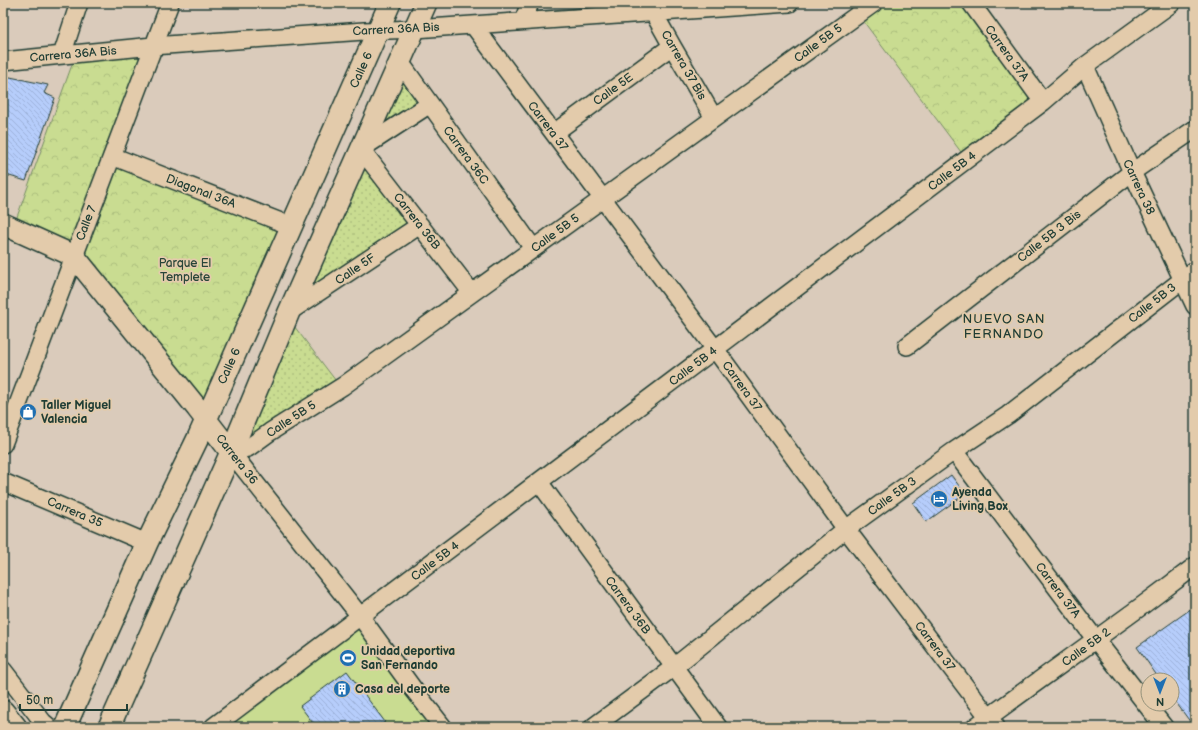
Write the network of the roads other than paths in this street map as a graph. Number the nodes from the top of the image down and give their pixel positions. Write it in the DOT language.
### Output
graph roads {
  1 [pos="79,3"];
  2 [pos="170,3"];
  3 [pos="390,3"];
  4 [pos="426,3"];
  5 [pos="530,3"];
  6 [pos="790,3"];
  7 [pos="874,3"];
  8 [pos="972,3"];
  9 [pos="1172,3"];
  10 [pos="654,8"];
  11 [pos="522,21"];
  12 [pos="473,25"];
  13 [pos="415,29"];
  14 [pos="378,31"];
  15 [pos="153,46"];
  16 [pos="672,46"];
  17 [pos="62,56"];
  18 [pos="3,61"];
  19 [pos="400,63"];
  20 [pos="1085,66"];
  21 [pos="1043,102"];
  22 [pos="430,104"];
  23 [pos="714,118"];
  24 [pos="1195,129"];
  25 [pos="554,133"];
  26 [pos="361,149"];
  27 [pos="112,156"];
  28 [pos="1132,172"];
  29 [pos="603,198"];
  30 [pos="3,224"];
  31 [pos="420,225"];
  32 [pos="291,226"];
  33 [pos="533,248"];
  34 [pos="74,256"];
  35 [pos="1189,275"];
  36 [pos="472,293"];
  37 [pos="1195,306"];
  38 [pos="289,312"];
  39 [pos="907,346"];
  40 [pos="715,349"];
  41 [pos="205,420"];
  42 [pos="3,444"];
  43 [pos="954,451"];
  44 [pos="231,452"];
  45 [pos="3,482"];
  46 [pos="538,482"];
  47 [pos="846,529"];
  48 [pos="147,543"];
  49 [pos="1195,566"];
  50 [pos="360,616"];
  51 [pos="1096,640"];
  52 [pos="674,668"];
  53 [pos="3,670"];
  54 [pos="3,711"];
  55 [pos="992,722"];
  56 [pos="16,727"];
  57 [pos="49,727"];
  58 [pos="65,727"];
  59 [pos="109,727"];
  60 [pos="213,727"];
  61 [pos="443,727"];
  62 [pos="593,727"];
  63 [pos="718,727"];
  64 [pos="975,727"];
  65 [pos="1164,727"];
  1 -- 17 [label="street"];
  2 -- 15 [label="street, Calle 7"];
  3 -- 14 [label="main road, Calle 6"];
  4 -- 13 [label="main road"];
  5 -- 11 [label="street"];
  6 -- 10 [label="street, Carrera 36A Bis"];
  7 -- 23 [label="street, Calle 5B 5"];
  8 -- 21 [label="street, Carrera 37A"];
  9 -- 20 [label="street, Calle 5B 4"];
  10 -- 11 [label="street, Carrera 36A Bis"];
  10 -- 16 [label="street, Carrera 37 Bis"];
  11 -- 12 [label="street, Carrera 36A Bis"];
  12 -- 13 [label="street, Carrera 36A Bis"];
  12 -- 25 [label="street, Carrera 37"];
  13 -- 14 [label="street, Carrera 36A Bis"];
  13 -- 19 [label="main road"];
  14 -- 15 [label="street, Carrera 36A Bis"];
  14 -- 32 [label="main road, Calle 6"];
  15 -- 17 [label="street, Carrera 36A Bis"];
  15 -- 27 [label="street, Calle 7"];
  16 -- 23 [label="street, Carrera 37 Bis"];
  16 -- 25 [label="street, Calle 5E"];
  17 -- 18 [label="street, Carrera 36A Bis"];
  19 -- 22 [label="street, Carrera 36C"];
  19 -- 26 [label="main road"];
  20 -- 21 [label="street, Calle 5B 4"];
  20 -- 28 [label="street, Carrera 38"];
  21 -- 40 [label="street, Calle 5B 4"];
  22 -- 26 [label="street"];
  22 -- 33 [label="street, Carrera 36C"];
  23 -- 29 [label="street, Calle 5B 5"];
  24 -- 28 [label="street, Calle 5B 3 Bis"];
  25 -- 29 [label="street, Carrera 37"];
  26 -- 31 [label="street, Carrera 36B"];
  26 -- 38 [label="main road"];
  27 -- 32 [label="street, Diagonal 36A"];
  27 -- 34 [label="street, Calle 7"];
  28 -- 35 [label="street, Carrera 38"];
  28 -- 39 [label="street, Calle 5B 3 Bis"];
  29 -- 33 [label="street, Calle 5B 5"];
  29 -- 40 [label="street, Carrera 37"];
  30 -- 34 [label="main road, Carrera 36"];
  31 -- 36 [label="street, Carrera 36B"];
  31 -- 38 [label="street, Calle 5F"];
  32 -- 41 [label="main road, Calle 6"];
  33 -- 36 [label="street, Calle 5B 5"];
  34 -- 41 [label="main road, Carrera 36"];
  34 -- 42 [label="street, Calle 7"];
  35 -- 37 [label="street, Carrera 38"];
  35 -- 43 [label="street, Calle 5B 3"];
  36 -- 44 [label="street, Calle 5B 5"];
  38 -- 44 [label="main road"];
  40 -- 46 [label="street, Calle 5B 4"];
  40 -- 47 [label="street, Carrera 37"];
  41 -- 44 [label="main road, Carrera 36"];
  41 -- 48 [label="main road, Calle 6"];
  43 -- 47 [label="street, Calle 5B 3"];
  43 -- 51 [label="street, Carrera 37A"];
  44 -- 50 [label="street, Carrera 36"];
  44 -- 59 [label="main road"];
  45 -- 48 [label="street, Carrera 35"];
  46 -- 50 [label="street, Calle 5B 4"];
  46 -- 52 [label="street, Carrera 36B"];
  47 -- 52 [label="street, Calle 5B 3"];
  47 -- 55 [label="street, Carrera 37"];
  48 -- 58 [label="main road, Calle 6"];
  49 -- 51 [label="street, Calle 5B 2"];
  50 -- 60 [label="street, Calle 5B 4"];
  50 -- 61 [label="street, Carrera 36"];
  51 -- 55 [label="street, Calle 5B 2"];
  51 -- 65 [label="street, Carrera 37A"];
  52 -- 62 [label="street, Calle 5B 3"];
  52 -- 63 [label="street, Carrera 36B"];
  53 -- 57 [label="street"];
  54 -- 56 [label="main road"];
  55 -- 64 [label="street, Calle 5B 2"];
}
